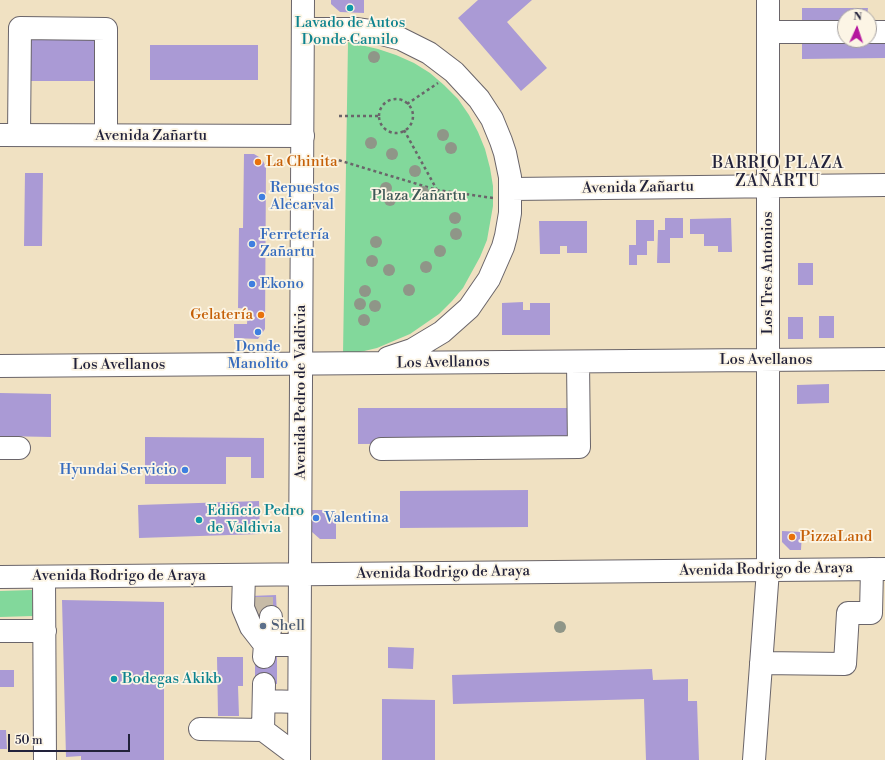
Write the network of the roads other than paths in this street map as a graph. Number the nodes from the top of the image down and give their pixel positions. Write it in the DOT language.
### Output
graph roads {
  1 [pos="303,0"];
  2 [pos="768,0"];
  3 [pos="304,29"];
  4 [pos="768,32"];
  5 [pos="837,32"];
  6 [pos="10,135"];
  7 [pos="106,135"];
  8 [pos="303,136"];
  9 [pos="885,185"];
  10 [pos="768,186"];
  11 [pos="511,195"];
  12 [pos="885,359"];
  13 [pos="768,360"];
  14 [pos="578,362"];
  15 [pos="302,364"];
  16 [pos="355,364"];
  17 [pos="0,366"];
  18 [pos="381,448"];
  19 [pos="879,569"];
  20 [pos="768,570"];
  21 [pos="244,575"];
  22 [pos="300,575"];
  23 [pos="0,577"];
  24 [pos="44,577"];
  25 [pos="299,608"];
  26 [pos="878,613"];
  27 [pos="0,631"];
  28 [pos="44,631"];
  29 [pos="299,645"];
  30 [pos="265,651"];
  31 [pos="761,663"];
  32 [pos="299,702"];
  33 [pos="200,729"];
  34 [pos="263,730"];
  35 [pos="299,758"];
  36 [pos="45,760"];
  37 [pos="754,760"];
  1 -- 3 [label="street, Avenida Pedro de Valdivia"];
  2 -- 4 [label="street, Los Tres Antonios"];
  3 -- 8 [label="street, Avenida Pedro de Valdivia"];
  3 -- 11 [label="street"];
  4 -- 5 [label="street"];
  4 -- 10 [label="street, Los Tres Antonios"];
  6 -- 7 [label="street, Avenida Zañartu"];
  6 -- 7 [label="street"];
  7 -- 8 [label="street, Avenida Zañartu"];
  8 -- 15 [label="street, Avenida Pedro de Valdivia"];
  9 -- 10 [label="street, Avenida Zañartu"];
  10 -- 11 [label="street, Avenida Zañartu"];
  10 -- 13 [label="street, Los Tres Antonios"];
  11 -- 16 [label="street"];
  12 -- 13 [label="street, Los Avellanos"];
  13 -- 14 [label="street, Los Avellanos"];
  13 -- 20 [label="street, Los Tres Antonios"];
  14 -- 16 [label="street, Los Avellanos"];
  14 -- 18 [label="street"];
  15 -- 16 [label="street, Los Avellanos"];
  15 -- 17 [label="street, Los Avellanos"];
  15 -- 22 [label="street, Avenida Pedro de Valdivia"];
  19 -- 20 [label="street, Avenida Rodrigo de Araya"];
  19 -- 26 [label="street"];
  20 -- 22 [label="street, Avenida Rodrigo de Araya"];
  20 -- 31 [label="street, Los Tres Antonios"];
  21 -- 22 [label="street, Avenida Rodrigo de Araya"];
  21 -- 24 [label="street, Avenida Rodrigo de Araya"];
  21 -- 30 [label="street"];
  22 -- 25 [label="street, Avenida Pedro de Valdivia"];
  23 -- 24 [label="street, Avenida Rodrigo de Araya"];
  24 -- 28 [label="street"];
  25 -- 29 [label="street, Avenida Pedro de Valdivia"];
  25 -- 30 [label="street"];
  26 -- 31 [label="street"];
  27 -- 28 [label="street"];
  28 -- 36 [label="street"];
  29 -- 30 [label="street"];
  29 -- 32 [label="street, Avenida Pedro de Valdivia"];
  31 -- 37 [label="street, Los Tres Antonios"];
  32 -- 34 [label="street"];
  32 -- 35 [label="street, Avenida Pedro de Valdivia"];
  33 -- 34 [label="street"];
  34 -- 35 [label="street"];
}
